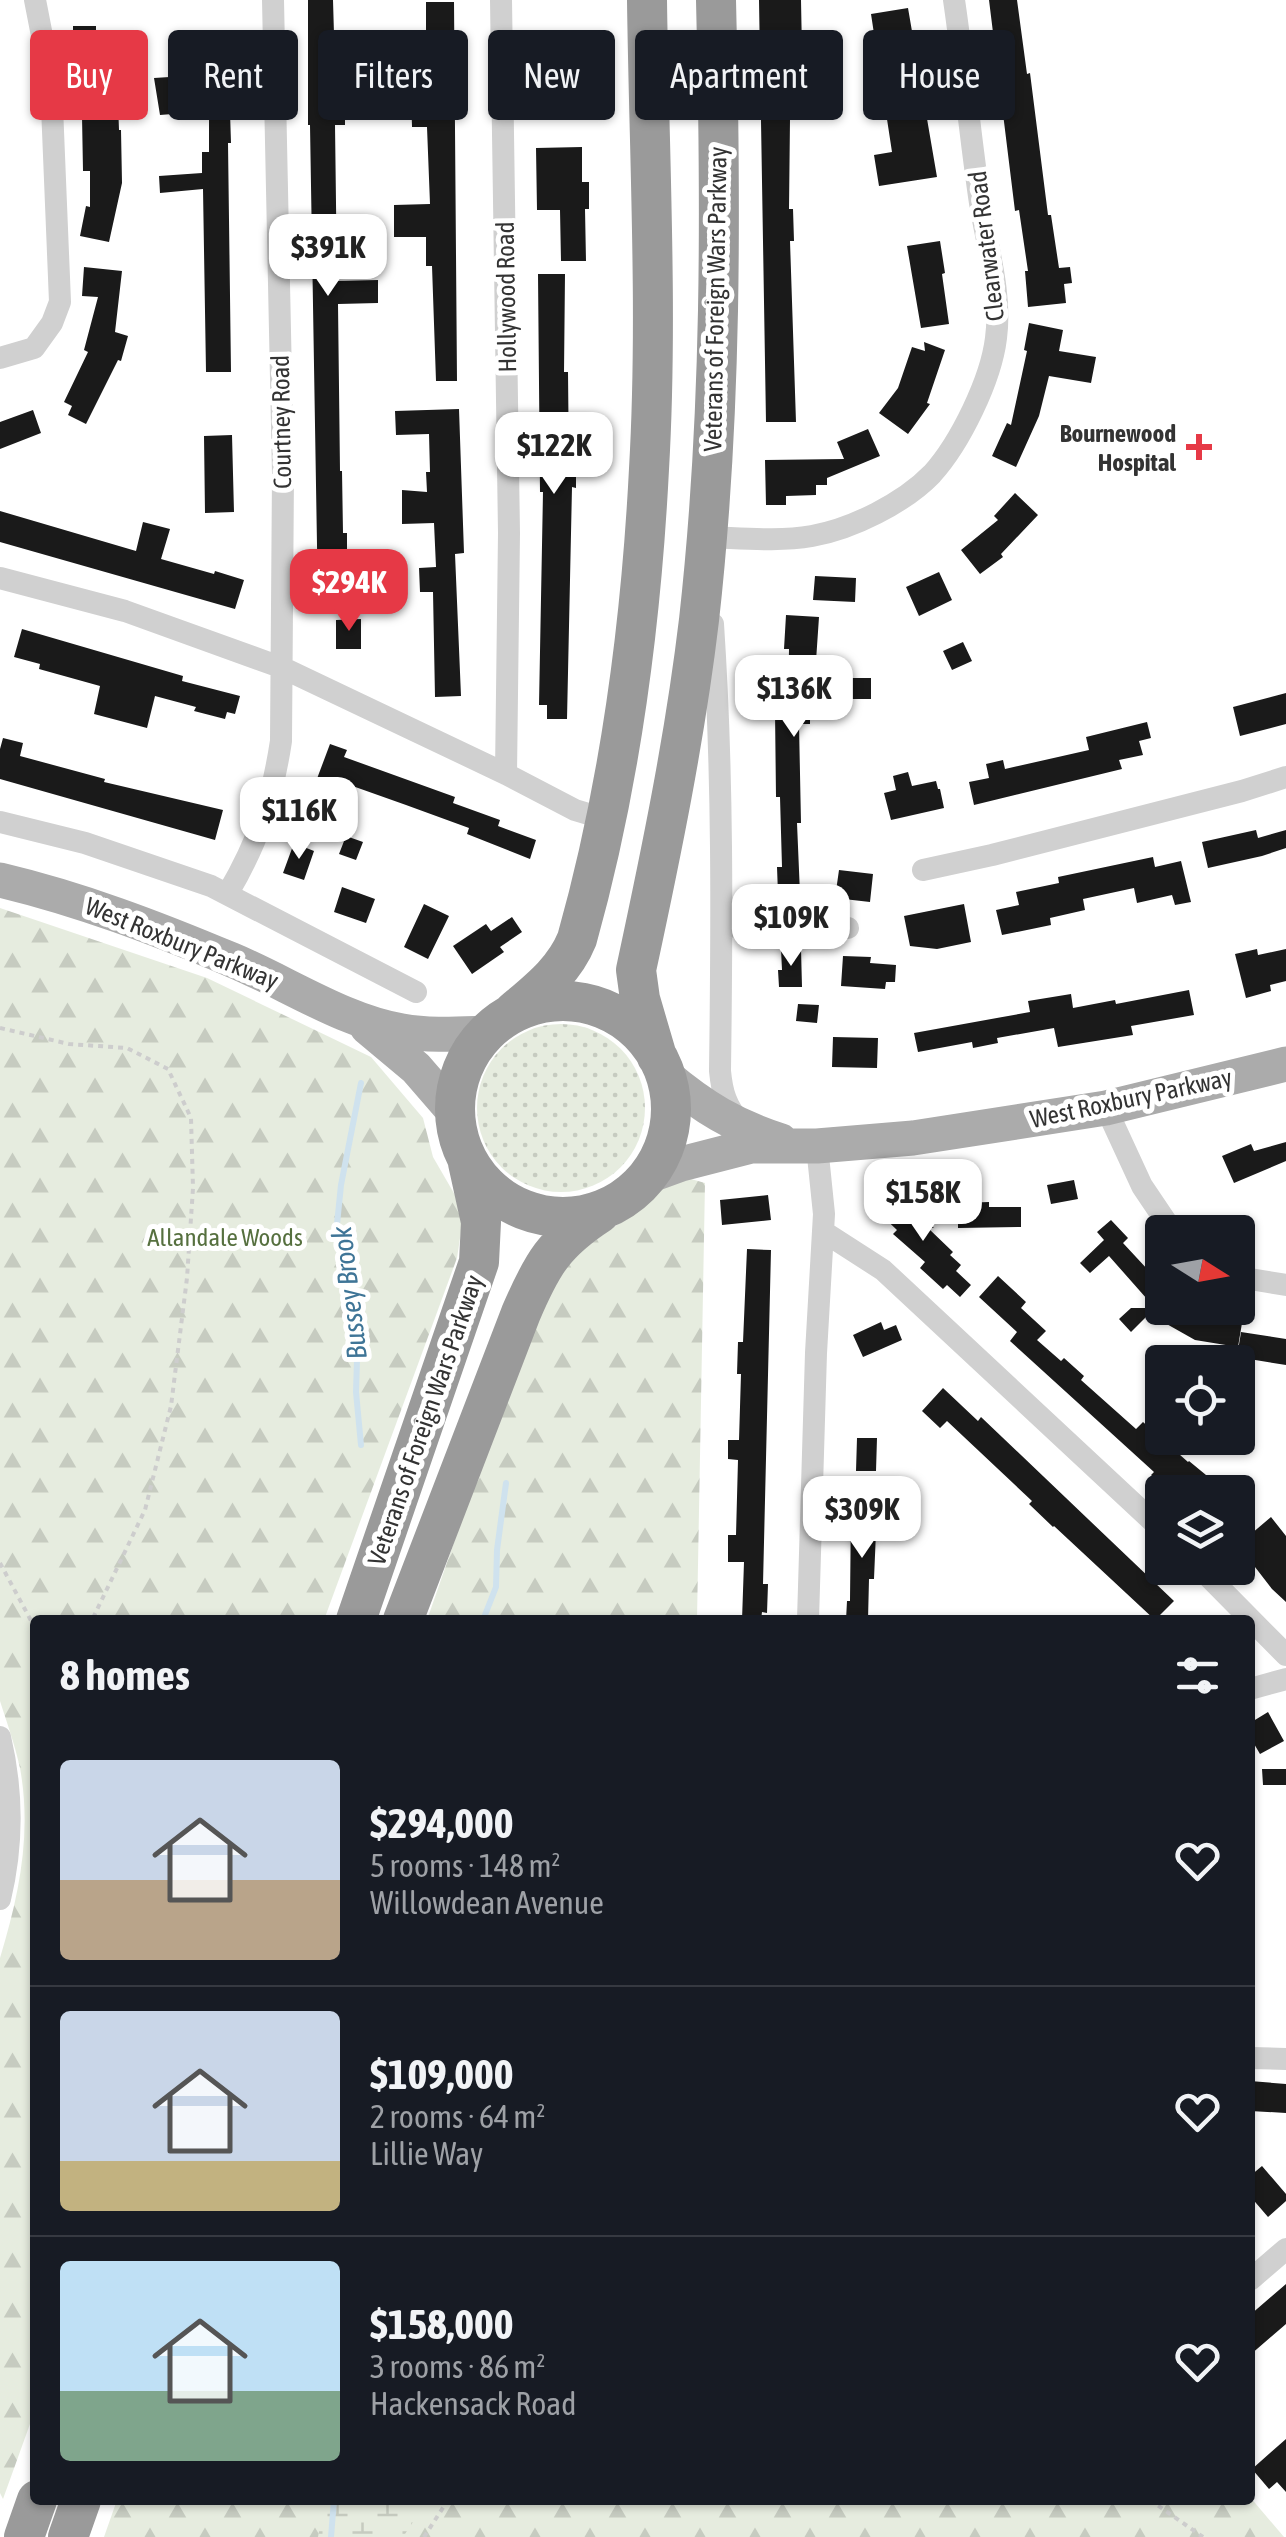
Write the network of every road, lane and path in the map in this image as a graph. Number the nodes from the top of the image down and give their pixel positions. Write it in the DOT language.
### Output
graph roads {
  1 [pos="35,0"];
  2 [pos="273,0"];
  3 [pos="500,0"];
  4 [pos="647,0"];
  5 [pos="716,0"];
  6 [pos="954,0"];
  7 [pos="0,358"];
  8 [pos="706,537"];
  9 [pos="0,578"];
  10 [pos="283,668"];
  11 [pos="506,774"];
  12 [pos="1286,778"];
  13 [pos="605,818"];
  14 [pos="0,822"];
  15 [pos="923,870"];
  16 [pos="0,880"];
  17 [pos="228,893"];
  18 [pos="722,926"];
  19 [pos="848,928"];
  20 [pos="416,992"];
  21 [pos="359,1020"];
  22 [pos="500,1022"];
  23 [pos="0,1028"];
  24 [pos="1286,1064"];
  25 [pos="661,1066"];
  26 [pos="1106,1108"];
  27 [pos="454,1113"];
  28 [pos="748,1130"];
  29 [pos="807,1146"];
  30 [pos="467,1160"];
  31 [pos="648,1176"];
  32 [pos="616,1203"];
  33 [pos="1162,1215"];
  34 [pos="824,1232"];
  35 [pos="1255,1279"];
  36 [pos="1286,1284"];
  37 [pos="1145,1514"];
  38 [pos="0,1563"];
  39 [pos="1217,1585"];
  40 [pos="94,1615"];
  41 [pos="358,1615"];
  42 [pos="406,1615"];
  43 [pos="808,1615"];
  44 [pos="1246,1615"];
  45 [pos="30,1619"];
  46 [pos="1255,1624"];
  47 [pos="1286,1656"];
  48 [pos="1286,1678"];
  49 [pos="1255,1687"];
  50 [pos="0,1738"];
  51 [pos="0,1900"];
  52 [pos="1255,2058"];
  53 [pos="1286,2059"];
  54 [pos="1286,2249"];
  55 [pos="1255,2276"];
  56 [pos="35,2505"];
  57 [pos="79,2505"];
  58 [pos="445,2505"];
  59 [pos="1157,2505"];
  60 [pos="24,2537"];
  61 [pos="68,2537"];
  62 [pos="424,2537"];
  63 [pos="1203,2537"];
  1 -- 7 [label="street"];
  2 -- 10 [label="street, Courtney Road"];
  3 -- 11 [label="street, Hollywood Road"];
  4 -- 13 [label="highway"];
  5 -- 8 [label="highway, Veterans of Foreign Wars Parkway"];
  6 -- 8 [label="street, Clearwater Road"];
  8 -- 18 [label="street, Veterans of Foreign Wars Parkway"];
  8 -- 25 [label="highway, Veterans of Foreign Wars Parkway"];
  9 -- 10 [label="street"];
  10 -- 11 [label="street"];
  10 -- 17 [label="street, Courtney Road"];
  11 -- 13 [label="street"];
  12 -- 15 [label="street"];
  13 -- 22 [label="highway"];
  14 -- 17 [label="street"];
  16 -- 21 [label="main road, West Roxbury Parkway"];
  17 -- 20 [label="street"];
  18 -- 19 [label="street"];
  18 -- 28 [label="street, Veterans of Foreign Wars Parkway"];
  21 -- 22 [label="main road, West Roxbury Parkway"];
  21 -- 27 [label="main road, West Roxbury Parkway"];
  22 -- 25 [label="highway"];
  22 -- 27 [label="highway"];
  23 -- 40 [label="path"];
  24 -- 26 [label="main road, West Roxbury Parkway"];
  25 -- 28 [label="main road, West Roxbury Parkway"];
  25 -- 31 [label="highway"];
  26 -- 29 [label="main road, West Roxbury Parkway"];
  26 -- 33 [label="street"];
  27 -- 30 [label="highway"];
  28 -- 29 [label="main road, West Roxbury Parkway"];
  29 -- 31 [label="main road, West Roxbury Parkway"];
  29 -- 34 [label="street"];
  30 -- 32 [label="highway"];
  30 -- 41 [label="highway, Veterans of Foreign Wars Parkway"];
  31 -- 32 [label="highway"];
  32 -- 42 [label="highway, Veterans of Foreign Wars Parkway"];
  34 -- 37 [label="street"];
  34 -- 43 [label="street"];
  35 -- 36 [label="street"];
  38 -- 45 [label="path"];
  39 -- 44 [label="street"];
  46 -- 47 [label="street"];
  48 -- 49 [label="street"];
  50 -- 51 [label="street"];
  52 -- 53 [label="street"];
  54 -- 55 [label="street"];
  56 -- 60 [label="highway"];
  57 -- 61 [label="highway"];
  58 -- 62 [label="path"];
  59 -- 63 [label="path"];
}
